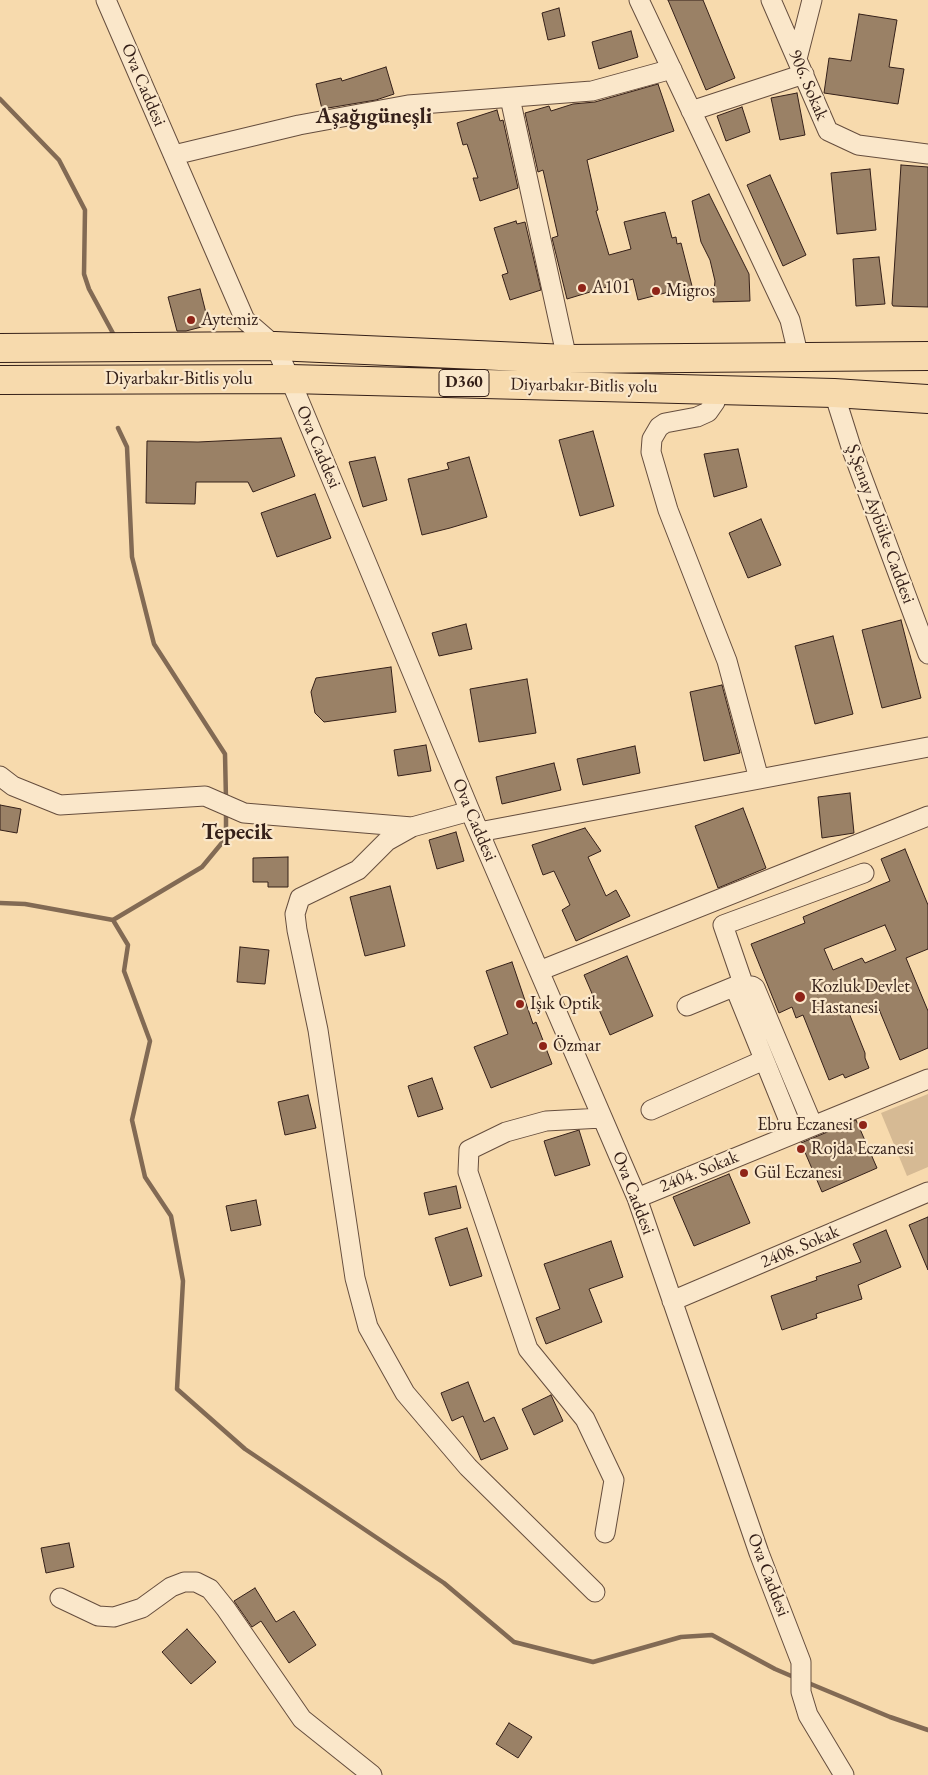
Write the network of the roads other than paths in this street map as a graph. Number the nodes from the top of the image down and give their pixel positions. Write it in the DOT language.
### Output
graph roads {
  1 [pos="106,0"];
  2 [pos="638,0"];
  3 [pos="771,0"];
  4 [pos="812,0"];
  5 [pos="800,67"];
  6 [pos="672,69"];
  7 [pos="510,98"];
  8 [pos="691,111"];
  9 [pos="928,154"];
  10 [pos="174,155"];
  11 [pos="274,346"];
  12 [pos="0,348"];
  13 [pos="928,356"];
  14 [pos="800,358"];
  15 [pos="567,359"];
  16 [pos="290,379"];
  17 [pos="0,380"];
  18 [pos="716,390"];
  19 [pos="834,393"];
  20 [pos="928,399"];
  21 [pos="928,654"];
  22 [pos="928,747"];
  23 [pos="0,776"];
  24 [pos="759,779"];
  25 [pos="470,811"];
  26 [pos="928,816"];
  27 [pos="412,828"];
  28 [pos="479,832"];
  29 [pos="864,873"];
  30 [pos="539,971"];
  31 [pos="743,984"];
  32 [pos="686,1006"];
  33 [pos="764,1060"];
  34 [pos="928,1078"];
  35 [pos="651,1110"];
  36 [pos="602,1118"];
  37 [pos="813,1126"];
  38 [pos="794,1133"];
  39 [pos="928,1192"];
  40 [pos="637,1198"];
  41 [pos="672,1301"];
  42 [pos="605,1533"];
  43 [pos="595,1592"];
  44 [pos="60,1598"];
  45 [pos="372,1775"];
  46 [pos="844,1775"];
  1 -- 10 [label="street, Ova Caddesi"];
  2 -- 6 [label="street"];
  3 -- 5 [label="street, 906. Sokak"];
  4 -- 5 [label="street"];
  5 -- 8 [label="street"];
  5 -- 9 [label="street, 906. Sokak"];
  6 -- 7 [label="street"];
  6 -- 8 [label="street"];
  7 -- 10 [label="street"];
  7 -- 15 [label="street"];
  8 -- 14 [label="street"];
  10 -- 11 [label="street, Ova Caddesi"];
  11 -- 12 [label="highway, Diyarbakır-Bitlis yolu / D360"];
  11 -- 15 [label="highway, Diyarbakır-Bitlis yolu / D360"];
  11 -- 16 [label="street, Ova Caddesi"];
  13 -- 14 [label="highway, Diyarbakır-Bitlis yolu / D360"];
  14 -- 15 [label="highway, Diyarbakır-Bitlis yolu / D360"];
  16 -- 17 [label="highway, Diyarbakır-Bitlis yolu / D360"];
  16 -- 18 [label="highway, Diyarbakır-Bitlis yolu / D360"];
  16 -- 25 [label="street, Ova Caddesi"];
  18 -- 19 [label="highway, Diyarbakır-Bitlis yolu / D360"];
  18 -- 24 [label="street"];
  19 -- 20 [label="highway, Diyarbakır-Bitlis yolu / D360"];
  19 -- 21 [label="street, Ş.Şenay Aybüke Caddesi"];
  22 -- 24 [label="street"];
  23 -- 27 [label="street"];
  24 -- 28 [label="street"];
  25 -- 27 [label="street"];
  25 -- 28 [label="street, Ova Caddesi"];
  26 -- 30 [label="street"];
  27 -- 43 [label="street"];
  28 -- 30 [label="street, Ova Caddesi"];
  29 -- 31 [label="street"];
  30 -- 36 [label="street, Ova Caddesi"];
  31 -- 32 [label="street"];
  31 -- 33 [label="street"];
  31 -- 37 [label="street"];
  33 -- 35 [label="street"];
  33 -- 38 [label="street"];
  34 -- 37 [label="street, 2404. Sokak"];
  36 -- 40 [label="street, Ova Caddesi"];
  36 -- 42 [label="street"];
  37 -- 38 [label="street, 2404. Sokak"];
  38 -- 40 [label="street, 2404. Sokak"];
  39 -- 41 [label="street, 2408. Sokak"];
  40 -- 41 [label="street, Ova Caddesi"];
  41 -- 46 [label="street, Ova Caddesi"];
  44 -- 45 [label="street"];
}
